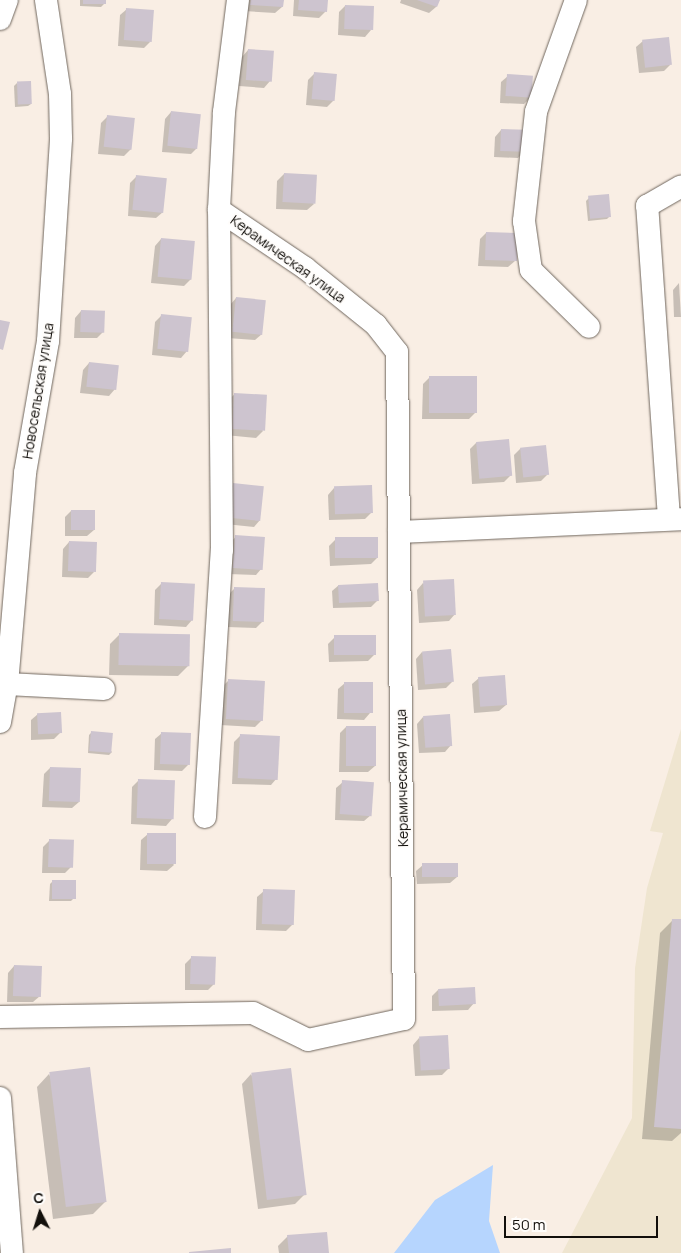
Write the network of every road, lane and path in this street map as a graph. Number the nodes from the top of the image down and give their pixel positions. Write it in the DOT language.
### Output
graph roads {
  1 [pos="7,0"];
  2 [pos="46,0"];
  3 [pos="238,0"];
  4 [pos="576,0"];
  5 [pos="0,19"];
  6 [pos="681,186"];
  7 [pos="220,210"];
  8 [pos="589,327"];
  9 [pos="675,519"];
  10 [pos="399,532"];
  11 [pos="7,684"];
  12 [pos="104,688"];
  13 [pos="0,722"];
  14 [pos="205,816"];
  15 [pos="0,1017"];
  16 [pos="0,1098"];
  17 [pos="12,1253"];
  1 -- 5 [label="street"];
  2 -- 11 [label="street, Новосельская улица"];
  3 -- 7 [label="street, Керамическая улица"];
  4 -- 8 [label="street"];
  6 -- 9 [label="street"];
  7 -- 10 [label="street, Керамическая улица"];
  7 -- 14 [label="street, Керамическая улица"];
  9 -- 10 [label="street"];
  10 -- 15 [label="street, Керамическая улица"];
  11 -- 12 [label="street"];
  11 -- 13 [label="street, Новосельская улица"];
  16 -- 17 [label="street"];
}
